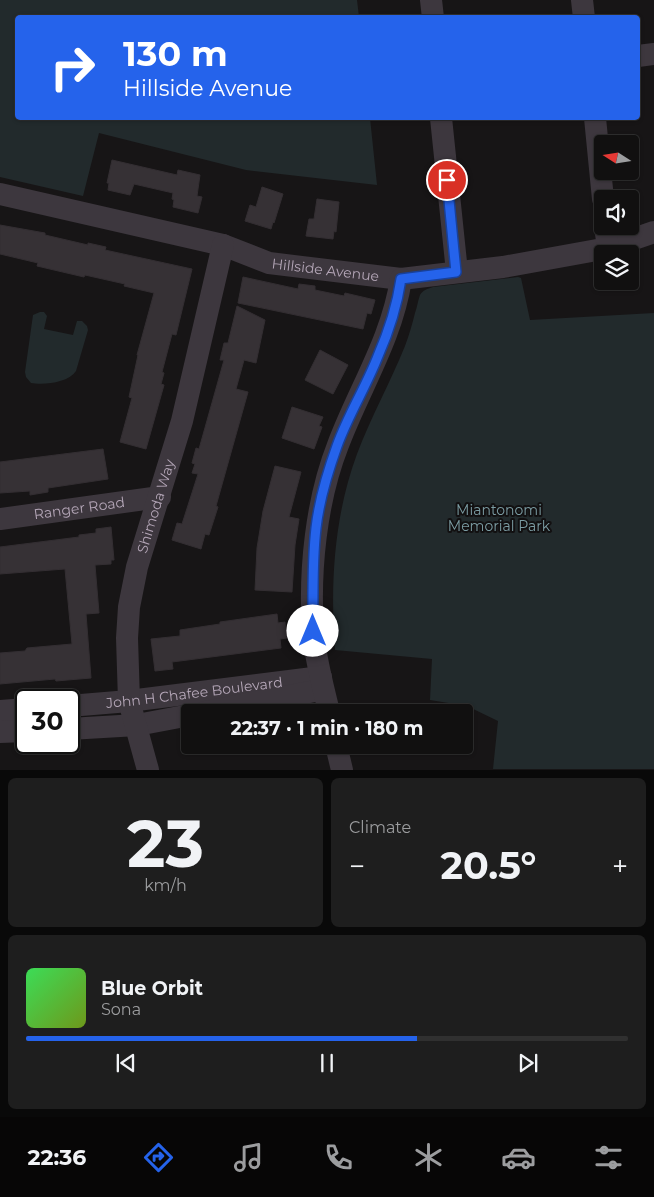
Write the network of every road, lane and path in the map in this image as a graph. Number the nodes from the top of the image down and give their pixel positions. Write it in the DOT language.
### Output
graph roads {
  1 [pos="431,0"];
  2 [pos="582,0"];
  3 [pos="433,15"];
  4 [pos="584,15"];
  5 [pos="654,54"];
  6 [pos="640,56"];
  7 [pos="441,120"];
  8 [pos="595,120"];
  9 [pos="602,190"];
  10 [pos="0,194"];
  11 [pos="654,232"];
  12 [pos="606,237"];
  13 [pos="224,245"];
  14 [pos="456,272"];
  15 [pos="401,279"];
  16 [pos="160,497"];
  17 [pos="0,519"];
  18 [pos="322,683"];
  19 [pos="129,701"];
  20 [pos="237,704"];
  21 [pos="327,704"];
  22 [pos="80,705"];
  23 [pos="15,710"];
  24 [pos="0,711"];
  25 [pos="181,717"];
  26 [pos="137,725"];
  27 [pos="80,728"];
  28 [pos="15,731"];
  29 [pos="0,732"];
  30 [pos="338,754"];
  31 [pos="148,770"];
  32 [pos="342,770"];
  1 -- 3 [label="street"];
  2 -- 4 [label="street"];
  5 -- 6 [label="street"];
  7 -- 14 [label="street"];
  8 -- 9 [label="street"];
  10 -- 13 [label="street, Hillside Avenue"];
  11 -- 12 [label="street, Hillside Avenue"];
  12 -- 14 [label="street, Hillside Avenue"];
  13 -- 15 [label="street, Hillside Avenue"];
  13 -- 16 [label="street, Shimoda Way"];
  14 -- 15 [label="street, Hillside Avenue"];
  15 -- 18 [label="street"];
  16 -- 17 [label="street, Ranger Road"];
  16 -- 19 [label="street, Shimoda Way"];
  18 -- 19 [label="street, John H Chafee Boulevard"];
  18 -- 20 [label="street, John H Chafee Boulevard"];
  18 -- 21 [label="street"];
  19 -- 22 [label="street, John H Chafee Boulevard"];
  19 -- 26 [label="street, Shimoda Way"];
  23 -- 24 [label="street"];
  25 -- 26 [label="street, John H Chafee Boulevard"];
  26 -- 27 [label="street, John H Chafee Boulevard"];
  26 -- 31 [label="street, Shimoda Way"];
  28 -- 29 [label="street"];
  30 -- 32 [label="street"];
}
